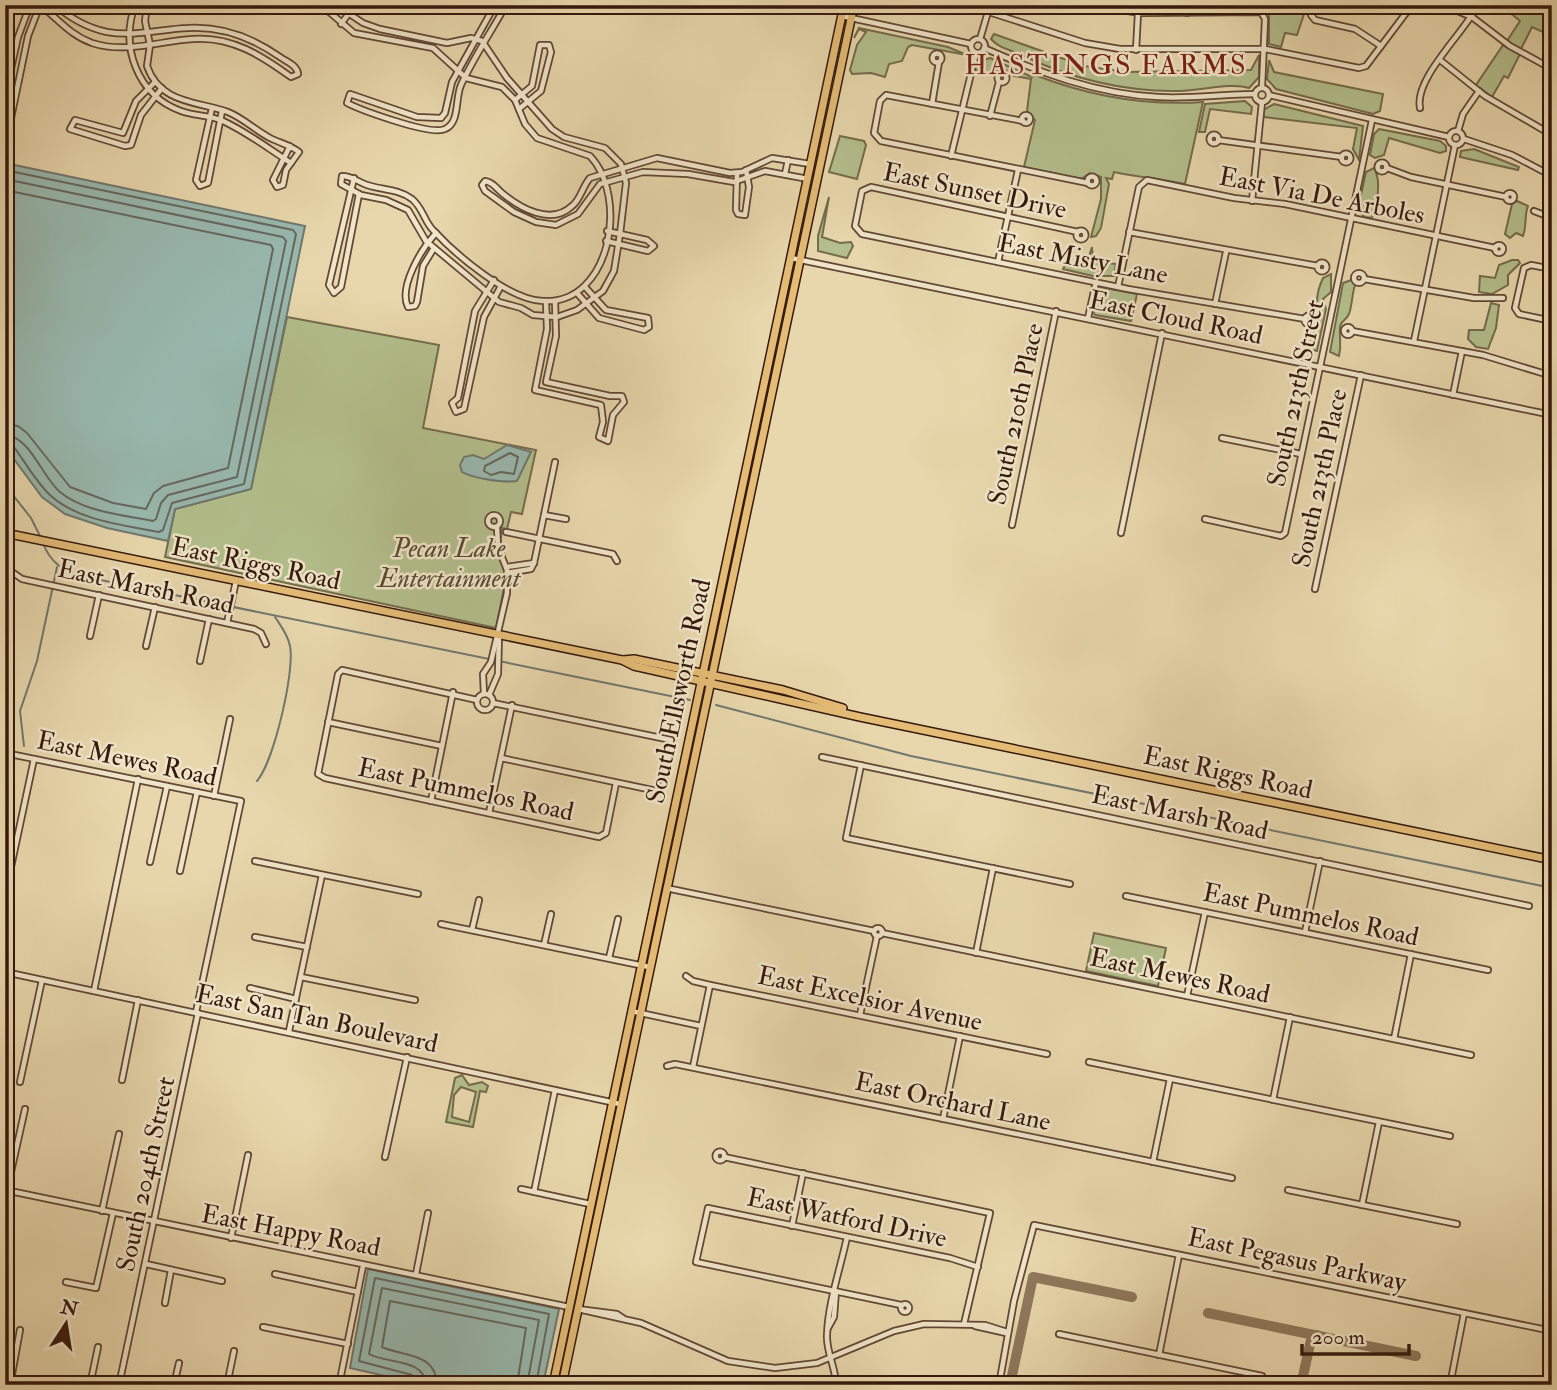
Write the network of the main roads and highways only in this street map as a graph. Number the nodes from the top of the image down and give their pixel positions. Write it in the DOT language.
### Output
graph roads {
  1 [pos="845,5"];
  2 [pos="853,5"];
  3 [pos="846,17"];
  4 [pos="811,165"];
  5 [pos="814,192"];
  6 [pos="796,259"];
  7 [pos="750,471"];
  8 [pos="5,533"];
  9 [pos="701,677"];
  10 [pos="712,679"];
  11 [pos="1552,860"];
  12 [pos="662,887"];
  13 [pos="616,1103"];
  14 [pos="573,1308"];
  15 [pos="553,1385"];
  16 [pos="562,1385"];
  1 -- 3 [label="main road, South Ellsworth Road"];
  2 -- 3 [label="main road, South Ellsworth Road"];
  3 -- 4 [label="main road, South Ellsworth Road"];
  3 -- 5 [label="main road, South Ellsworth Road"];
  4 -- 5 [label="main road"];
  4 -- 6 [label="main road, South Ellsworth Road"];
  5 -- 6 [label="main road, South Ellsworth Road"];
  6 -- 7 [label="main road, South Ellsworth Road"];
  7 -- 9 [label="main road, South Ellsworth Road"];
  7 -- 10 [label="main road, South Ellsworth Road"];
  8 -- 9 [label="main road, East Riggs Road"];
  9 -- 10 [label="main road, East Riggs Road"];
  9 -- 12 [label="main road, South Ellsworth Road"];
  10 -- 11 [label="main road, East Riggs Road"];
  10 -- 12 [label="main road, South Ellsworth Road"];
  12 -- 13 [label="main road, South Ellsworth Road"];
  13 -- 14 [label="main road, South Ellsworth Road"];
  13 -- 14 [label="main road, South Ellsworth Road"];
  14 -- 15 [label="main road, South Ellsworth Road"];
  14 -- 16 [label="main road, South Ellsworth Road"];
}
